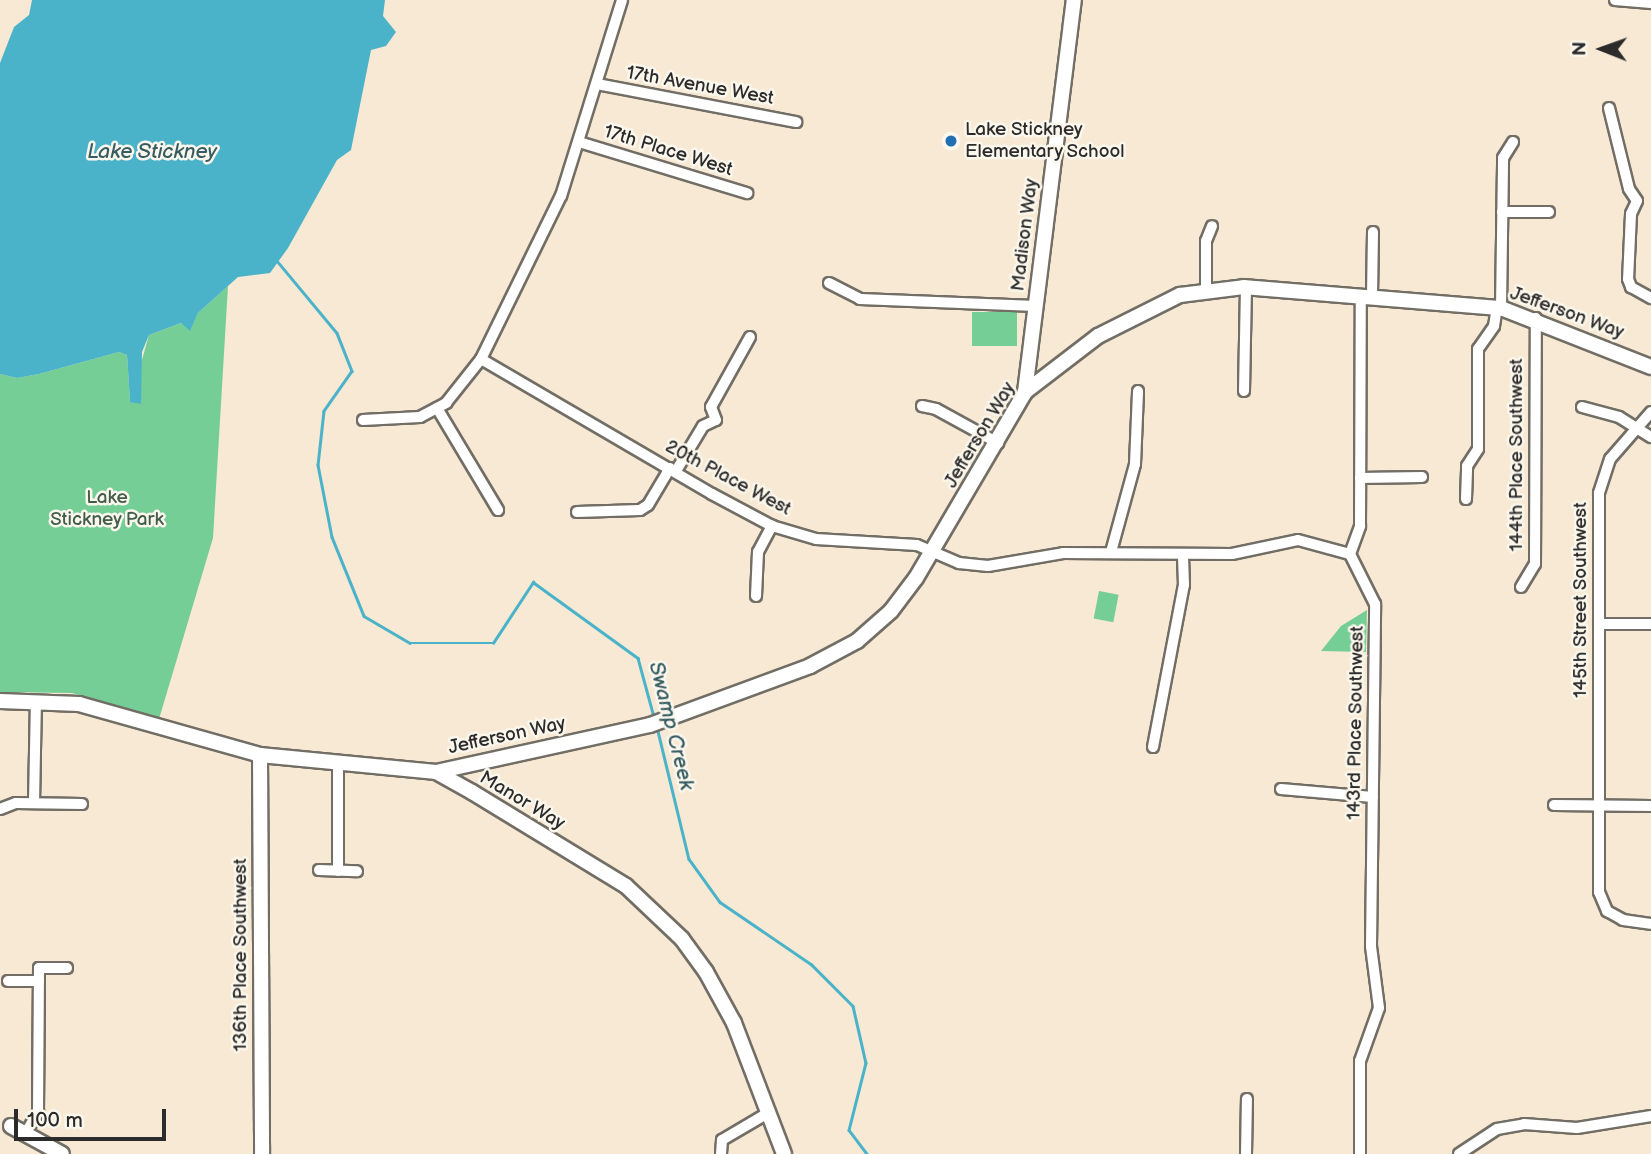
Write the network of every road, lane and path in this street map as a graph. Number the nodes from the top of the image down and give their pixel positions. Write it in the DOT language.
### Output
graph roads {
  1 [pos="622,0"];
  2 [pos="1074,0"];
  3 [pos="1615,0"];
  4 [pos="1649,1"];
  5 [pos="597,84"];
  6 [pos="1609,108"];
  7 [pos="796,122"];
  8 [pos="579,142"];
  9 [pos="1513,142"];
  10 [pos="747,193"];
  11 [pos="1651,200"];
  12 [pos="1637,201"];
  13 [pos="1502,212"];
  14 [pos="1549,212"];
  15 [pos="1212,226"];
  16 [pos="1373,232"];
  17 [pos="829,283"];
  18 [pos="1246,288"];
  19 [pos="1206,289"];
  20 [pos="1367,295"];
  21 [pos="1651,298"];
  22 [pos="1036,306"];
  23 [pos="1499,307"];
  24 [pos="1536,318"];
  25 [pos="750,337"];
  26 [pos="481,359"];
  27 [pos="1651,367"];
  28 [pos="1138,391"];
  29 [pos="1244,391"];
  30 [pos="1025,392"];
  31 [pos="922,406"];
  32 [pos="1582,407"];
  33 [pos="437,408"];
  34 [pos="1651,412"];
  35 [pos="363,420"];
  36 [pos="1639,432"];
  37 [pos="1651,437"];
  38 [pos="998,443"];
  39 [pos="673,469"];
  40 [pos="1422,477"];
  41 [pos="1360,478"];
  42 [pos="1466,499"];
  43 [pos="498,510"];
  44 [pos="577,512"];
  45 [pos="772,526"];
  46 [pos="932,552"];
  47 [pos="1111,552"];
  48 [pos="1182,554"];
  49 [pos="1350,554"];
  50 [pos="1521,587"];
  51 [pos="757,596"];
  52 [pos="1599,624"];
  53 [pos="1651,624"];
  54 [pos="0,701"];
  55 [pos="36,701"];
  56 [pos="1153,747"];
  57 [pos="260,755"];
  58 [pos="338,764"];
  59 [pos="436,772"];
  60 [pos="1281,789"];
  61 [pos="1373,797"];
  62 [pos="34,803"];
  63 [pos="82,804"];
  64 [pos="1554,805"];
  65 [pos="1600,806"];
  66 [pos="1651,806"];
  67 [pos="0,809"];
  68 [pos="319,870"];
  69 [pos="338,871"];
  70 [pos="357,871"];
  71 [pos="1651,924"];
  72 [pos="67,968"];
  73 [pos="8,981"];
  74 [pos="39,981"];
  75 [pos="1247,1099"];
  76 [pos="768,1113"];
  77 [pos="1651,1116"];
  78 [pos="12,1126"];
  79 [pos="25,1134"];
  80 [pos="62,1154"];
  81 [pos="262,1154"];
  82 [pos="721,1154"];
  83 [pos="784,1154"];
  84 [pos="1246,1154"];
  85 [pos="1360,1154"];
  86 [pos="1459,1154"];
  1 -- 5 [label="street"];
  2 -- 22 [label="street, Madison Way"];
  3 -- 4 [label="street"];
  5 -- 7 [label="street, 17th Avenue West"];
  5 -- 8 [label="street"];
  6 -- 12 [label="street"];
  8 -- 10 [label="street, 17th Place West"];
  8 -- 26 [label="street"];
  9 -- 13 [label="street"];
  11 -- 12 [label="street"];
  12 -- 21 [label="street"];
  13 -- 14 [label="street"];
  13 -- 23 [label="street"];
  15 -- 19 [label="street"];
  16 -- 20 [label="street"];
  17 -- 22 [label="street"];
  18 -- 19 [label="street, Jefferson Way"];
  18 -- 20 [label="street, Jefferson Way"];
  18 -- 29 [label="street"];
  19 -- 30 [label="street, Jefferson Way"];
  20 -- 23 [label="street, Jefferson Way"];
  20 -- 41 [label="street"];
  22 -- 30 [label="street, Madison Way"];
  23 -- 24 [label="street, Jefferson Way"];
  23 -- 42 [label="street"];
  24 -- 27 [label="street, Jefferson Way"];
  24 -- 50 [label="street, 144th Place Southwest"];
  25 -- 39 [label="street"];
  26 -- 33 [label="street"];
  26 -- 39 [label="street, 20th Place West"];
  28 -- 47 [label="street"];
  30 -- 38 [label="street, Jefferson Way"];
  31 -- 38 [label="street"];
  32 -- 36 [label="street"];
  33 -- 35 [label="street"];
  33 -- 43 [label="street"];
  34 -- 36 [label="street, 145th Street Southwest"];
  36 -- 37 [label="street"];
  36 -- 52 [label="street, 145th Street Southwest"];
  38 -- 46 [label="street, Jefferson Way"];
  39 -- 44 [label="street"];
  39 -- 45 [label="street, 20th Place West"];
  40 -- 41 [label="street"];
  41 -- 49 [label="street"];
  45 -- 46 [label="street, 20th Place West"];
  45 -- 51 [label="street"];
  46 -- 47 [label="street, 20th Place West"];
  46 -- 59 [label="street, Jefferson Way"];
  47 -- 48 [label="street, 20th Place West"];
  48 -- 49 [label="street, 20th Place West"];
  48 -- 56 [label="street"];
  49 -- 61 [label="street, 143rd Place Southwest"];
  52 -- 53 [label="street"];
  52 -- 65 [label="street, 145th Street Southwest"];
  54 -- 55 [label="street, Manor Way"];
  55 -- 57 [label="street, Manor Way"];
  55 -- 62 [label="street"];
  57 -- 58 [label="street, Manor Way"];
  57 -- 81 [label="street, 136th Place Southwest"];
  58 -- 59 [label="street, Manor Way"];
  58 -- 69 [label="street"];
  59 -- 76 [label="street, Manor Way"];
  60 -- 61 [label="street"];
  61 -- 85 [label="street, 143rd Place Southwest"];
  62 -- 63 [label="street"];
  62 -- 67 [label="street"];
  64 -- 65 [label="street"];
  65 -- 66 [label="street"];
  65 -- 71 [label="street, 145th Street Southwest"];
  68 -- 69 [label="street"];
  69 -- 70 [label="street"];
  72 -- 74 [label="street"];
  73 -- 74 [label="street"];
  74 -- 79 [label="street"];
  75 -- 84 [label="street"];
  76 -- 82 [label="street"];
  76 -- 83 [label="street, Manor Way"];
  77 -- 86 [label="street"];
  78 -- 79 [label="street"];
  79 -- 80 [label="street"];
}
